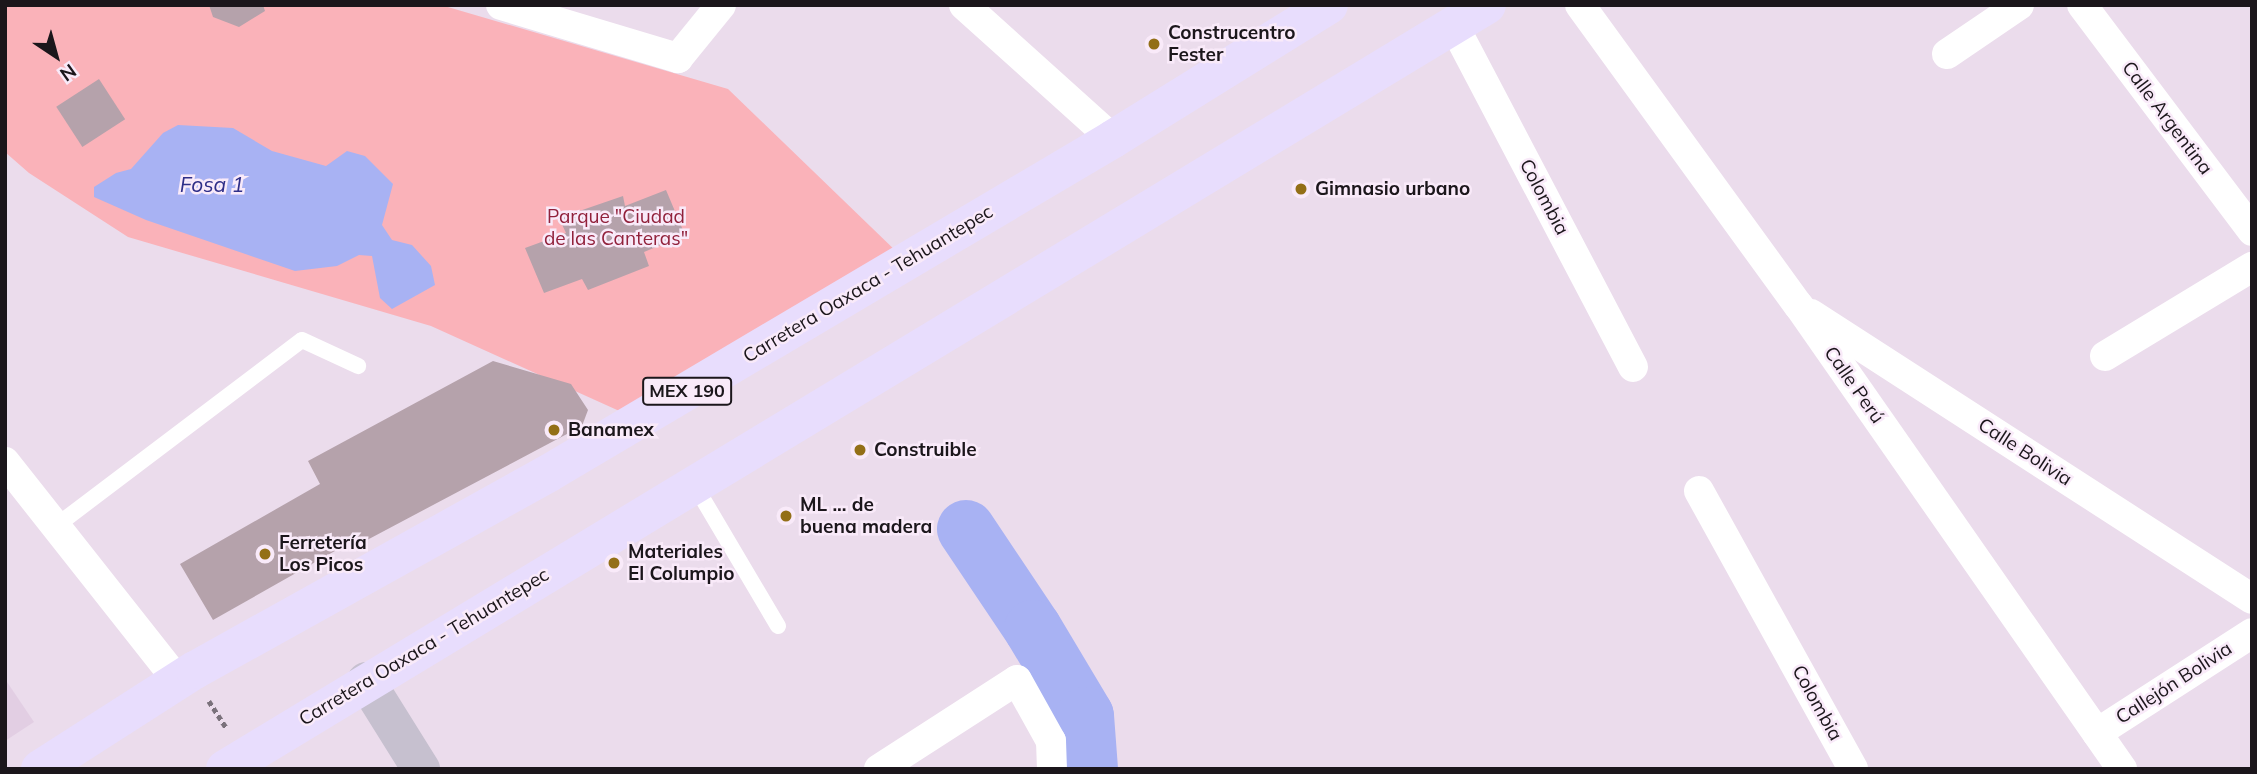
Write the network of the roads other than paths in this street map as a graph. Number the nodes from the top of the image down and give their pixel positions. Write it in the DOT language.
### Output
graph roads {
  1 [pos="501,5"];
  2 [pos="721,5"];
  3 [pos="964,5"];
  4 [pos="1329,5"];
  5 [pos="1487,5"];
  6 [pos="1580,5"];
  7 [pos="2019,5"];
  8 [pos="2082,5"];
  9 [pos="1454,26"];
  10 [pos="1947,54"];
  11 [pos="1114,139"];
  12 [pos="2252,231"];
  13 [pos="2252,267"];
  14 [pos="1799,306"];
  15 [pos="2105,356"];
  16 [pos="358,366"];
  17 [pos="1633,367"];
  18 [pos="5,462"];
  19 [pos="694,484"];
  20 [pos="1699,491"];
  21 [pos="56,526"];
  22 [pos="2252,599"];
  23 [pos="778,626"];
  24 [pos="2252,633"];
  25 [pos="366,681"];
  26 [pos="193,689"];
  27 [pos="2097,733"];
  28 [pos="240,757"];
  29 [pos="40,769"];
  30 [pos="421,769"];
  31 [pos="879,769"];
  32 [pos="1052,769"];
  33 [pos="1853,769"];
  34 [pos="2122,769"];
  1 -- 2 [label="street"];
  3 -- 11 [label="street"];
  4 -- 11 [label="main road, Carretera Oaxaca - Tehuantepec / MEX 190"];
  5 -- 9 [label="main road, Carretera Oaxaca - Tehuantepec"];
  6 -- 14 [label="street, Calle Perú"];
  7 -- 10 [label="street"];
  8 -- 12 [label="street, Calle Argentina"];
  9 -- 17 [label="street, Colombia"];
  9 -- 19 [label="main road, Carretera Oaxaca - Tehuantepec"];
  11 -- 26 [label="main road, Carretera Oaxaca - Tehuantepec / MEX 190"];
  13 -- 15 [label="street"];
  14 -- 22 [label="street, Calle Bolivia"];
  14 -- 27 [label="street, Calle Perú"];
  16 -- 21 [label="lane"];
  18 -- 21 [label="street"];
  19 -- 23 [label="lane"];
  19 -- 25 [label="main road, Carretera Oaxaca - Tehuantepec"];
  20 -- 33 [label="street, Colombia"];
  21 -- 26 [label="street"];
  24 -- 27 [label="street, Callejón Bolivia"];
  25 -- 28 [label="main road, Carretera Oaxaca - Tehuantepec"];
  25 -- 30 [label="street"];
  26 -- 29 [label="main road, Carretera Oaxaca - Tehuantepec / MEX 190"];
  27 -- 34 [label="street, Calle Perú"];
  31 -- 32 [label="street"];
}
